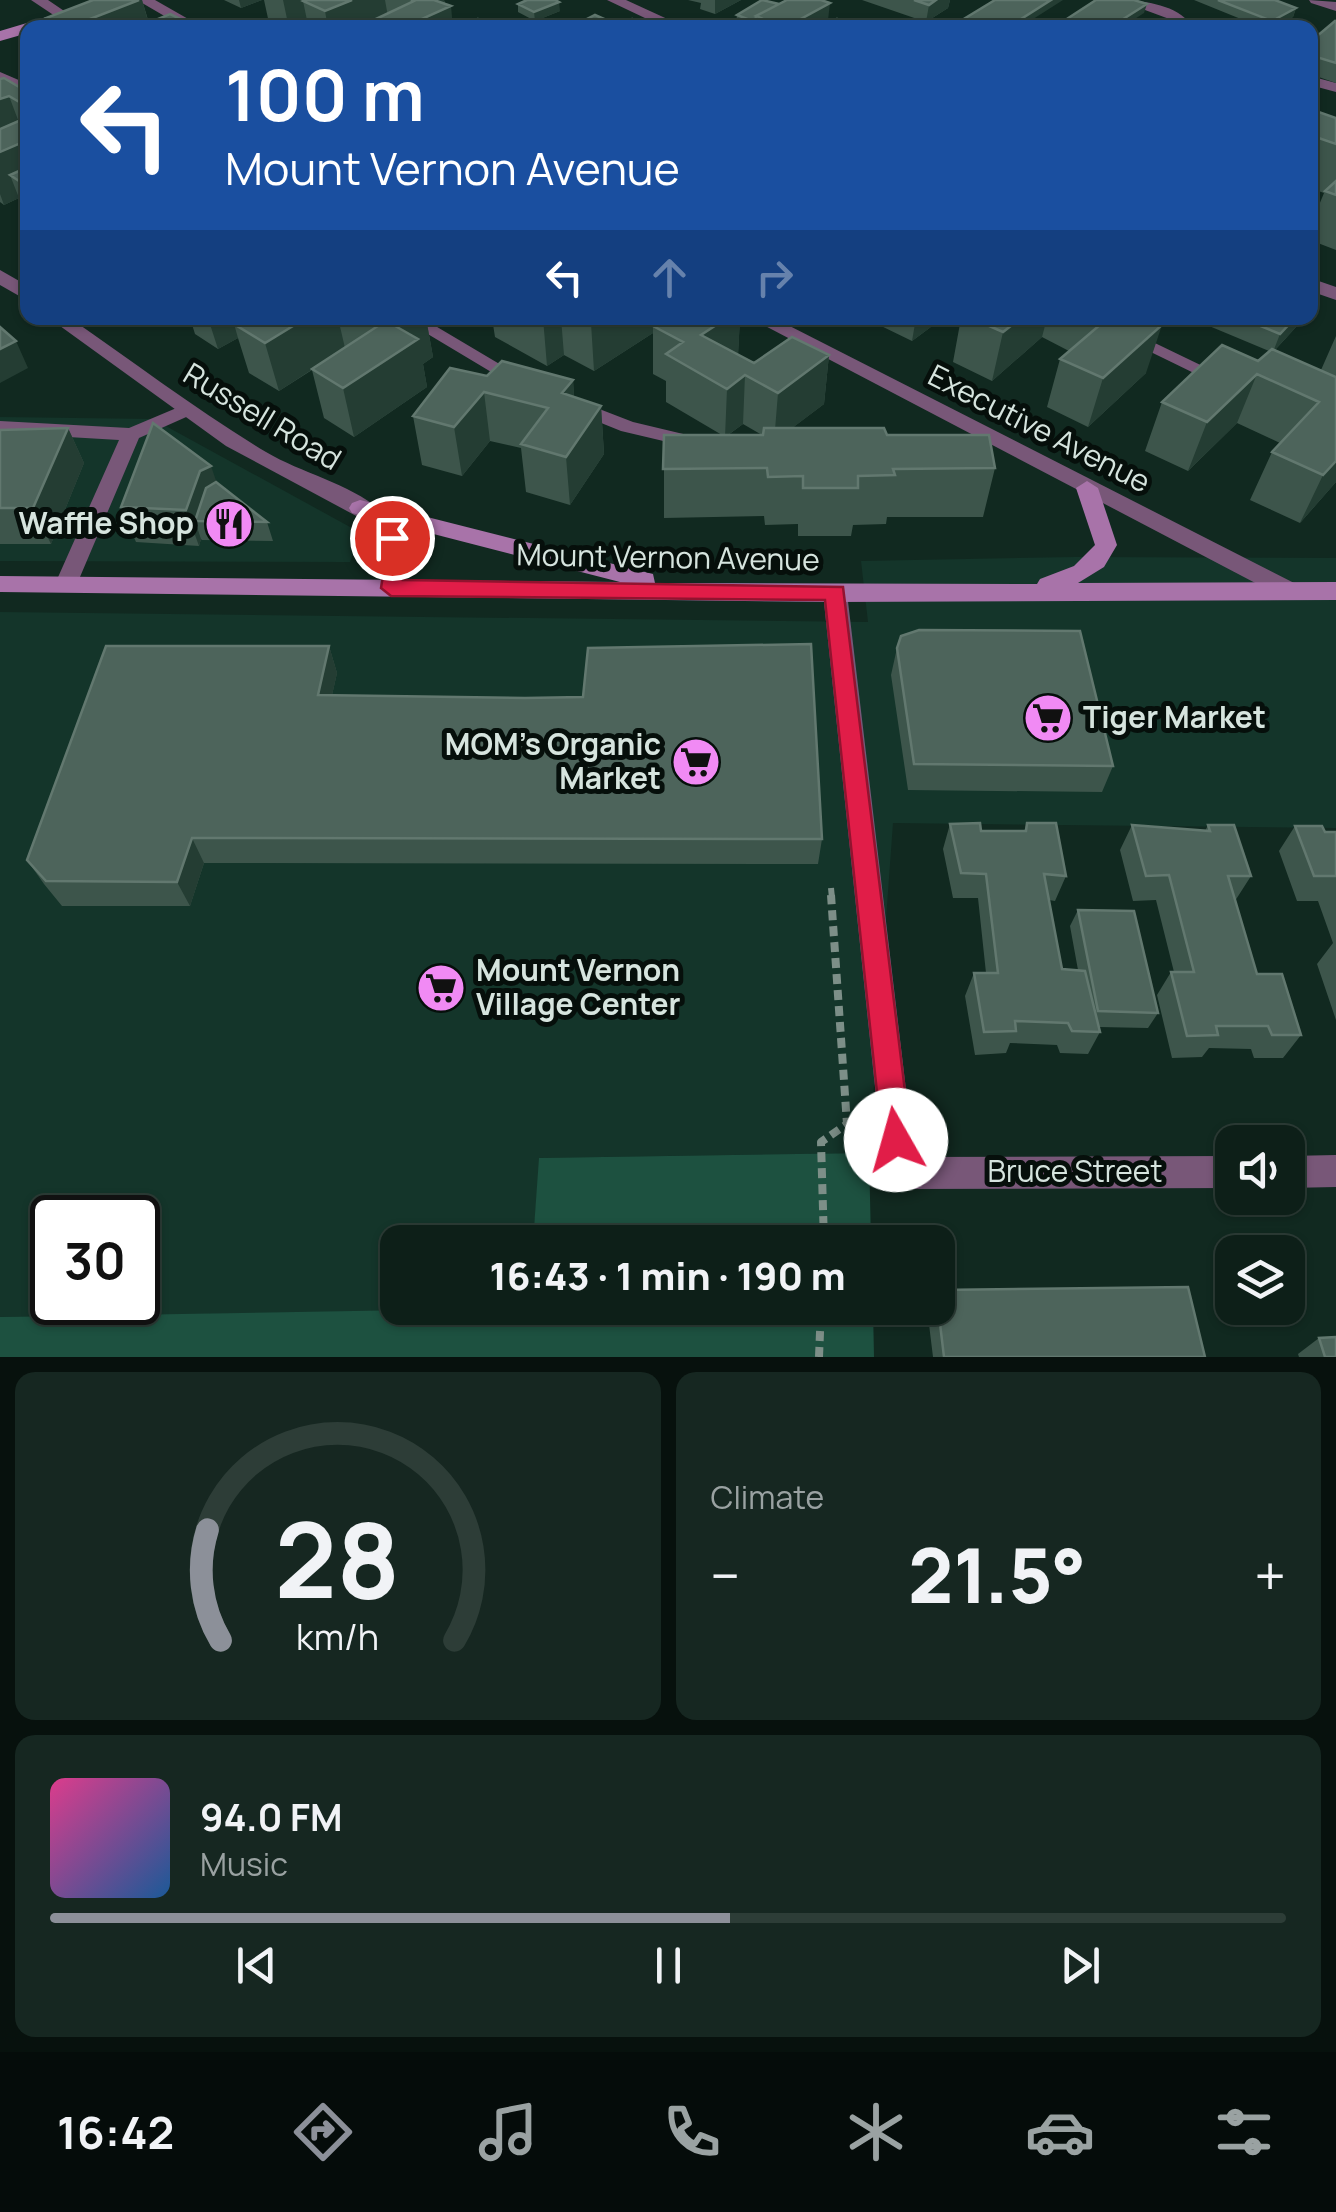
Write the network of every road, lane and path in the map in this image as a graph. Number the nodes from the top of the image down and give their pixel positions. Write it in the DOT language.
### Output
graph roads {
  1 [pos="38,0"];
  2 [pos="119,0"];
  3 [pos="144,0"];
  4 [pos="614,0"];
  5 [pos="1125,0"];
  6 [pos="1316,0"];
  7 [pos="1336,7"];
  8 [pos="66,16"];
  9 [pos="54,20"];
  10 [pos="182,20"];
  11 [pos="661,20"];
  12 [pos="1180,20"];
  13 [pos="68,325"];
  14 [pos="422,325"];
  15 [pos="773,325"];
  16 [pos="1105,325"];
  17 [pos="1206,372"];
  18 [pos="532,388"];
  19 [pos="564,402"];
  20 [pos="186,410"];
  21 [pos="0,427"];
  22 [pos="131,434"];
  23 [pos="716,447"];
  24 [pos="1087,488"];
  25 [pos="360,508"];
  26 [pos="0,584"];
  27 [pos="66,584"];
  28 [pos="391,588"];
  29 [pos="689,591"];
  30 [pos="1336,591"];
  31 [pos="1292,592"];
  32 [pos="835,593"];
  33 [pos="1006,593"];
  34 [pos="829,870"];
  35 [pos="1215,1172"];
  36 [pos="1305,1172"];
  37 [pos="1336,1172"];
  38 [pos="823,1225"];
  39 [pos="820,1325"];
  40 [pos="819,1357"];
  1 -- 8 [label="street"];
  2 -- 8 [label="main road"];
  3 -- 10 [label="street"];
  4 -- 11 [label="street"];
  5 -- 12 [label="street"];
  6 -- 7 [label="street"];
  8 -- 9 [label="main road"];
  13 -- 20 [label="street, Russell Road"];
  14 -- 18 [label="lane"];
  15 -- 24 [label="street, Executive Avenue"];
  16 -- 17 [label="lane"];
  19 -- 23 [label="lane"];
  20 -- 22 [label="lane"];
  20 -- 25 [label="street, Russell Road"];
  21 -- 22 [label="lane"];
  22 -- 27 [label="lane"];
  24 -- 31 [label="street, Executive Avenue"];
  24 -- 33 [label="main road"];
  25 -- 28 [label="street, Russell Road"];
  25 -- 29 [label="main road"];
  26 -- 27 [label="main road, Mount Vernon Avenue"];
  27 -- 28 [label="main road, Mount Vernon Avenue"];
  28 -- 29 [label="main road, Mount Vernon Avenue"];
  29 -- 32 [label="main road, Mount Vernon Avenue"];
  30 -- 31 [label="main road, Mount Vernon Avenue"];
  31 -- 33 [label="main road, Mount Vernon Avenue"];
  32 -- 33 [label="main road, Mount Vernon Avenue"];
  32 -- 35 [label="street, Bruce Street"];
  34 -- 38 [label="path"];
  36 -- 37 [label="street"];
  39 -- 40 [label="path"];
}
